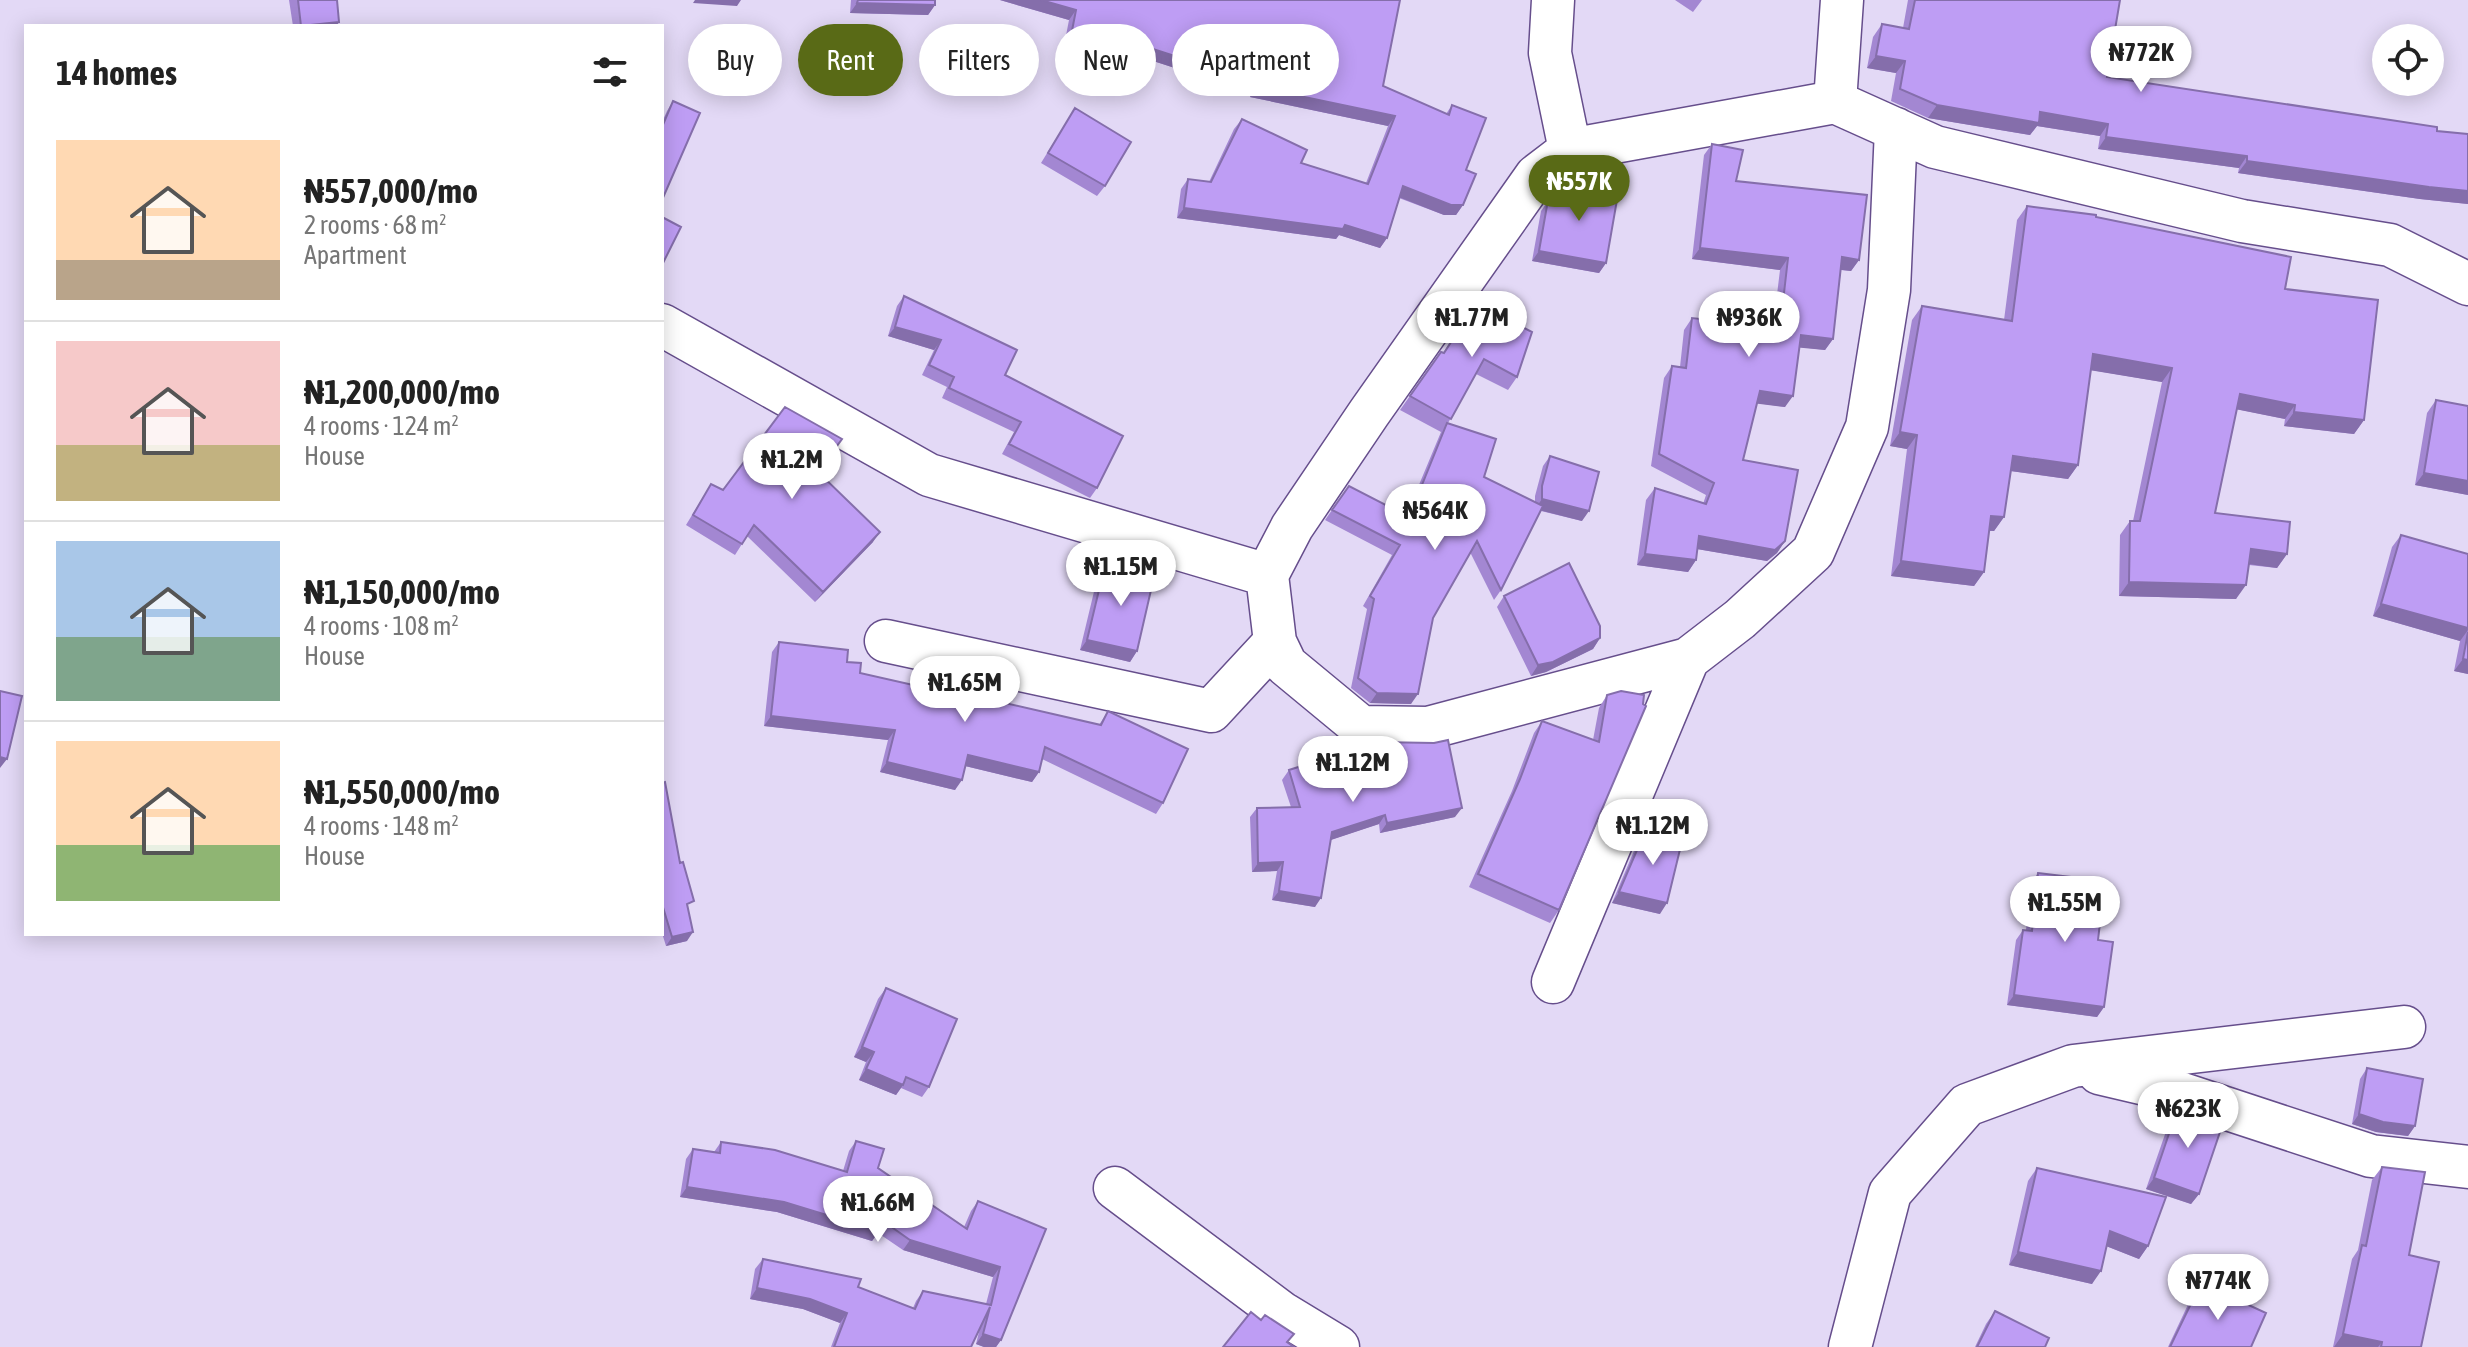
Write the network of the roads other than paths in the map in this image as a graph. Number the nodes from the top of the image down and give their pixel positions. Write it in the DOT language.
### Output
graph roads {
  1 [pos="1553,0"];
  2 [pos="1842,0"];
  3 [pos="1835,102"];
  4 [pos="1896,129"];
  5 [pos="1570,150"];
  6 [pos="2468,284"];
  7 [pos="664,326"];
  8 [pos="1267,575"];
  9 [pos="886,641"];
  10 [pos="1275,642"];
  11 [pos="1688,659"];
  12 [pos="1553,982"];
  13 [pos="2404,1027"];
  14 [pos="2073,1066"];
  15 [pos="2468,1167"];
  16 [pos="1115,1188"];
  17 [pos="1338,1347"];
  18 [pos="1850,1347"];
  1 -- 5 [label="street"];
  2 -- 3 [label="street"];
  3 -- 4 [label="street"];
  3 -- 5 [label="street"];
  4 -- 6 [label="street"];
  4 -- 11 [label="street"];
  5 -- 8 [label="street"];
  7 -- 8 [label="street"];
  8 -- 10 [label="street"];
  9 -- 10 [label="street"];
  10 -- 11 [label="street"];
  11 -- 12 [label="street"];
  13 -- 14 [label="street"];
  14 -- 15 [label="street"];
  14 -- 18 [label="street"];
  16 -- 17 [label="street"];
}
